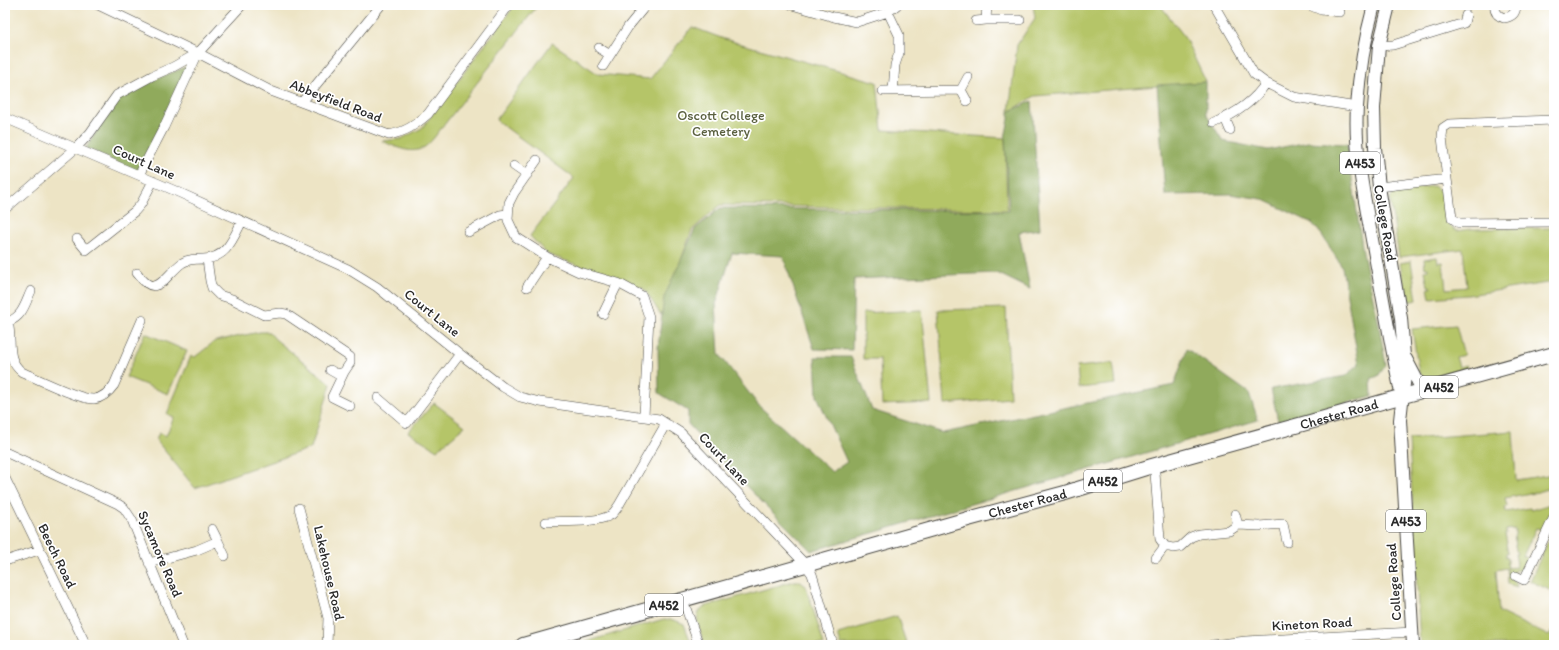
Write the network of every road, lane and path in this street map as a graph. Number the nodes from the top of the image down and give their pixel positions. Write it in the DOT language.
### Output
graph roads {
  1 [pos="242,5"];
  2 [pos="381,5"];
  3 [pos="509,5"];
  4 [pos="646,5"];
  5 [pos="792,5"];
  6 [pos="897,5"];
  7 [pos="988,5"];
  8 [pos="1309,5"];
  9 [pos="1374,5"];
  10 [pos="1389,5"];
  11 [pos="1495,5"];
  12 [pos="1516,5"];
  13 [pos="102,6"];
  14 [pos="1218,6"];
  15 [pos="814,8"];
  16 [pos="1328,11"];
  17 [pos="888,12"];
  18 [pos="1340,12"];
  19 [pos="1466,15"];
  20 [pos="1370,18"];
  21 [pos="1385,19"];
  22 [pos="986,20"];
  23 [pos="1020,20"];
  24 [pos="1325,20"];
  25 [pos="976,21"];
  26 [pos="1379,46"];
  27 [pos="599,48"];
  28 [pos="198,53"];
  29 [pos="610,54"];
  30 [pos="603,66"];
  31 [pos="968,77"];
  32 [pos="1266,84"];
  33 [pos="961,90"];
  34 [pos="883,91"];
  35 [pos="893,91"];
  36 [pos="967,101"];
  37 [pos="302,102"];
  38 [pos="1357,107"];
  39 [pos="5,118"];
  40 [pos="1225,118"];
  41 [pos="1554,120"];
  42 [pos="1214,123"];
  43 [pos="1230,130"];
  44 [pos="76,148"];
  45 [pos="537,160"];
  46 [pos="514,166"];
  47 [pos="139,175"];
  48 [pos="527,175"];
  49 [pos="1447,179"];
  50 [pos="153,181"];
  51 [pos="1379,187"];
  52 [pos="5,209"];
  53 [pos="507,214"];
  54 [pos="242,221"];
  55 [pos="1554,222"];
  56 [pos="468,232"];
  57 [pos="77,239"];
  58 [pos="547,257"];
  59 [pos="208,259"];
  60 [pos="137,273"];
  61 [pos="618,283"];
  62 [pos="527,287"];
  63 [pos="31,291"];
  64 [pos="602,314"];
  65 [pos="7,320"];
  66 [pos="142,320"];
  67 [pos="460,354"];
  68 [pos="1554,354"];
  69 [pos="1404,356"];
  70 [pos="330,370"];
  71 [pos="344,372"];
  72 [pos="1429,390"];
  73 [pos="1402,397"];
  74 [pos="378,398"];
  75 [pos="350,406"];
  76 [pos="644,416"];
  77 [pos="669,425"];
  78 [pos="5,452"];
  79 [pos="1152,466"];
  80 [pos="5,478"];
  81 [pos="299,508"];
  82 [pos="1235,514"];
  83 [pos="1554,517"];
  84 [pos="546,522"];
  85 [pos="1238,525"];
  86 [pos="212,529"];
  87 [pos="218,541"];
  88 [pos="1287,542"];
  89 [pos="1165,546"];
  90 [pos="39,550"];
  91 [pos="225,556"];
  92 [pos="1156,558"];
  93 [pos="5,562"];
  94 [pos="149,564"];
  95 [pos="805,564"];
  96 [pos="1520,581"];
  97 [pos="683,600"];
  98 [pos="1413,632"];
  99 [pos="1275,643"];
  100 [pos="528,644"];
  101 [pos="86,645"];
  102 [pos="183,645"];
  103 [pos="327,645"];
  104 [pos="699,645"];
  105 [pos="833,645"];
  106 [pos="1212,645"];
  107 [pos="1413,645"];
  1 -- 28 [label="street"];
  2 -- 37 [label="street"];
  3 -- 37 [label="street, Abbeyfield Road"];
  4 -- 29 [label="street"];
  5 -- 15 [label="street"];
  6 -- 17 [label="street"];
  7 -- 22 [label="street"];
  8 -- 16 [label="street"];
  9 -- 20 [label="main road, College Road / A453"];
  10 -- 21 [label="main road, College Road / A453"];
  11 -- 12 [label="street"];
  13 -- 28 [label="street, Abbeyfield Road"];
  14 -- 32 [label="street"];
  15 -- 17 [label="street"];
  16 -- 18 [label="street"];
  16 -- 24 [label="street"];
  17 -- 35 [label="street"];
  19 -- 26 [label="street"];
  20 -- 21 [label="main road"];
  20 -- 38 [label="main road, College Road / A453"];
  21 -- 26 [label="main road, College Road / A453"];
  22 -- 23 [label="street"];
  22 -- 25 [label="street"];
  26 -- 51 [label="main road, College Road / A453"];
  27 -- 29 [label="street"];
  28 -- 37 [label="street, Abbeyfield Road"];
  28 -- 44 [label="street"];
  28 -- 47 [label="street"];
  29 -- 30 [label="street"];
  31 -- 33 [label="street"];
  32 -- 38 [label="street"];
  32 -- 40 [label="street"];
  33 -- 35 [label="street"];
  33 -- 36 [label="street"];
  34 -- 35 [label="street"];
  38 -- 73 [label="main road, College Road / A453"];
  39 -- 44 [label="street, Court Lane"];
  40 -- 42 [label="street"];
  40 -- 43 [label="street"];
  41 -- 49 [label="street"];
  44 -- 47 [label="street, Court Lane"];
  44 -- 52 [label="street"];
  45 -- 48 [label="street"];
  46 -- 48 [label="street"];
  47 -- 50 [label="street, Court Lane"];
  48 -- 53 [label="street"];
  49 -- 51 [label="street"];
  49 -- 55 [label="street"];
  50 -- 54 [label="street, Court Lane"];
  50 -- 57 [label="street"];
  51 -- 69 [label="main road, College Road / A453"];
  53 -- 56 [label="street"];
  53 -- 58 [label="street"];
  54 -- 59 [label="street"];
  54 -- 67 [label="street, Court Lane"];
  58 -- 61 [label="street"];
  58 -- 62 [label="street"];
  59 -- 60 [label="street"];
  59 -- 71 [label="street"];
  61 -- 64 [label="street"];
  61 -- 76 [label="street"];
  63 -- 65 [label="street"];
  65 -- 66 [label="street"];
  67 -- 74 [label="street"];
  67 -- 76 [label="street, Court Lane"];
  68 -- 72 [label="highway, Chester Road / A452"];
  69 -- 72 [label="main road, College Road"];
  69 -- 73 [label="main road, College Road / A453"];
  70 -- 71 [label="street"];
  71 -- 75 [label="street"];
  72 -- 73 [label="highway, Chester Road / A452"];
  73 -- 79 [label="highway, Chester Road / A452"];
  73 -- 98 [label="main road, College Road / A453"];
  76 -- 77 [label="street, Court Lane"];
  77 -- 84 [label="street"];
  77 -- 95 [label="street, Court Lane"];
  78 -- 94 [label="street, Sycamore Road"];
  79 -- 89 [label="street"];
  79 -- 95 [label="highway, Chester Road / A452"];
  80 -- 90 [label="street, Beech Road"];
  81 -- 103 [label="street, Lakehouse Road"];
  82 -- 85 [label="street"];
  83 -- 96 [label="street"];
  85 -- 88 [label="street"];
  85 -- 89 [label="street"];
  86 -- 87 [label="street"];
  87 -- 91 [label="street"];
  87 -- 94 [label="street"];
  89 -- 92 [label="street"];
  90 -- 93 [label="street"];
  90 -- 101 [label="street, Beech Road"];
  94 -- 102 [label="street, Sycamore Road"];
  95 -- 97 [label="highway, Chester Road / A452"];
  95 -- 105 [label="street, Court Lane"];
  97 -- 100 [label="highway, Chester Road / A452"];
  97 -- 104 [label="street"];
  98 -- 99 [label="street, Kineton Road"];
  98 -- 107 [label="main road, College Road / A453"];
  99 -- 106 [label="street, Kineton Road"];
}
